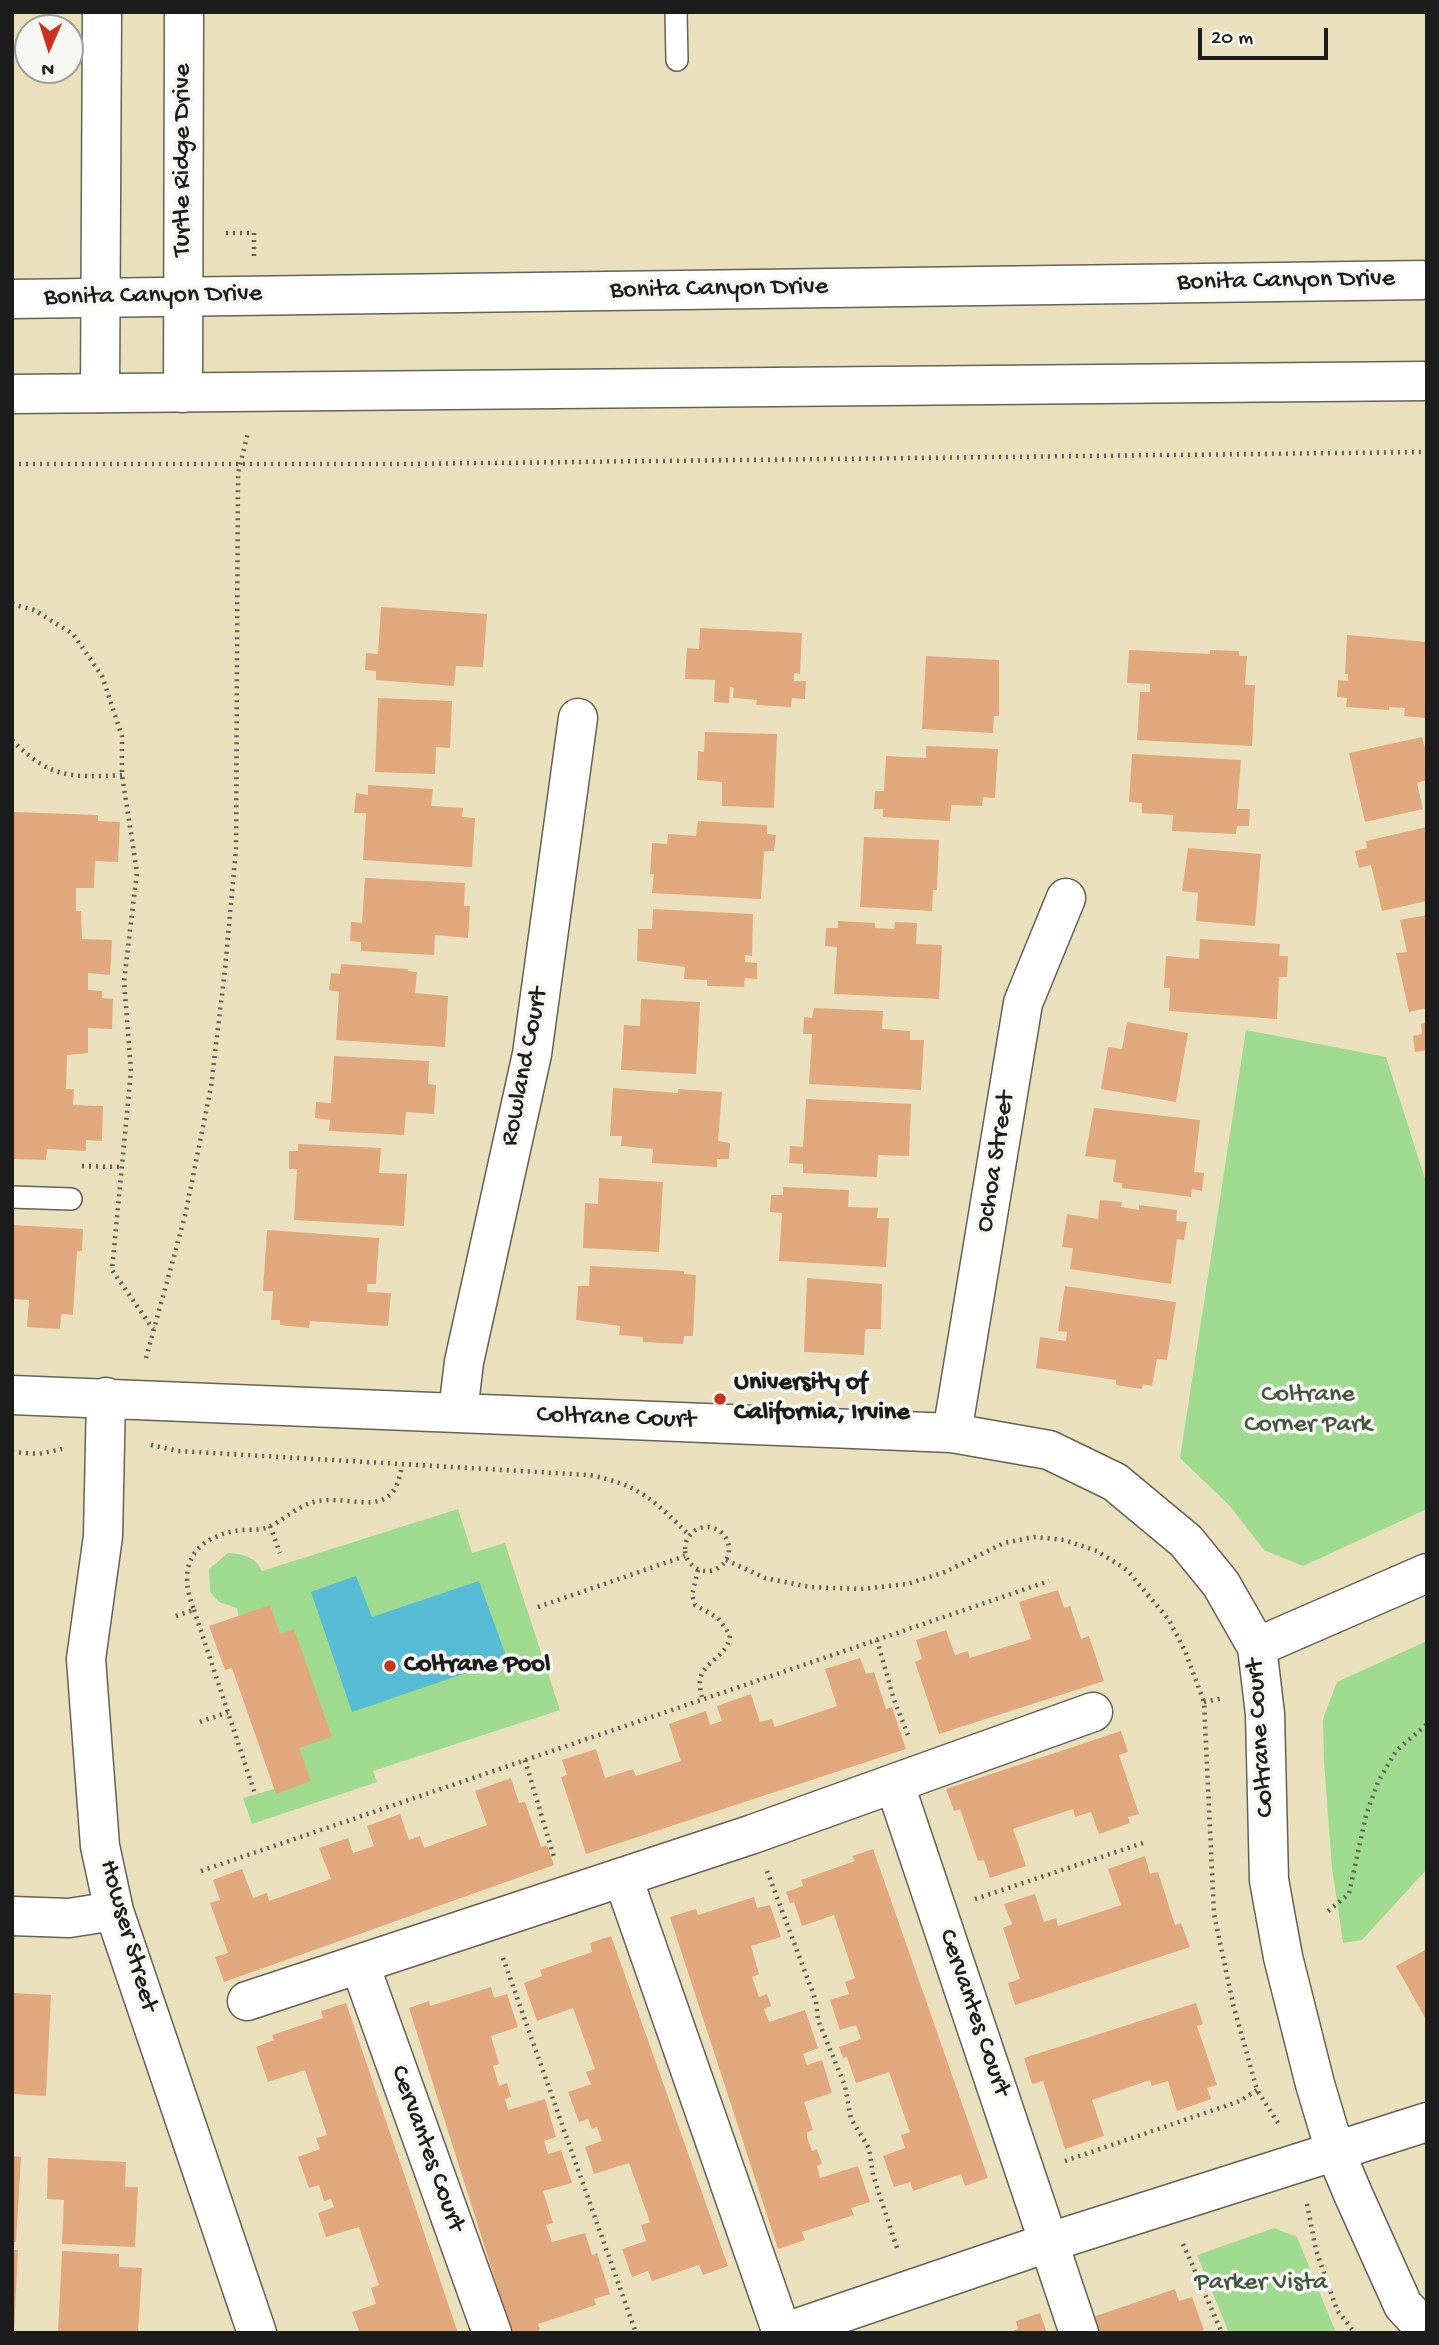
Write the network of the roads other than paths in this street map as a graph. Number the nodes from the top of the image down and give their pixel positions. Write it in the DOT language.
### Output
graph roads {
  1 [pos="102,12"];
  2 [pos="184,12"];
  3 [pos="676,12"];
  4 [pos="677,60"];
  5 [pos="1427,280"];
  6 [pos="184,297"];
  7 [pos="101,298"];
  8 [pos="12,299"];
  9 [pos="1427,381"];
  10 [pos="100,393"];
  11 [pos="183,393"];
  12 [pos="12,394"];
  13 [pos="578,718"];
  14 [pos="1066,898"];
  15 [pos="12,1197"];
  16 [pos="71,1199"];
  17 [pos="12,1395"];
  18 [pos="106,1397"];
  19 [pos="458,1412"];
  20 [pos="953,1433"];
  21 [pos="1427,1573"];
  22 [pos="1257,1647"];
  23 [pos="1093,1712"];
  24 [pos="895,1785"];
  25 [pos="622,1878"];
  26 [pos="114,1911"];
  27 [pos="12,1916"];
  28 [pos="360,1965"];
  29 [pos="247,2001"];
  30 [pos="1427,2122"];
  31 [pos="1335,2151"];
  32 [pos="1050,2242"];
  33 [pos="1427,2331"];
  34 [pos="257,2333"];
  35 [pos="492,2333"];
  36 [pos="783,2333"];
  37 [pos="1079,2333"];
  1 -- 7 [label="street"];
  2 -- 6 [label="street, Turtle Ridge Drive"];
  3 -- 4 [label="lane"];
  5 -- 6 [label="street, Bonita Canyon Drive"];
  6 -- 7 [label="street, Bonita Canyon Drive"];
  6 -- 11 [label="street, Turtle Ridge Drive"];
  7 -- 8 [label="street, Bonita Canyon Drive"];
  7 -- 10 [label="street"];
  9 -- 11 [label="street"];
  10 -- 11 [label="street"];
  10 -- 12 [label="street"];
  13 -- 19 [label="street, Rowland Court"];
  14 -- 20 [label="street, Ochoa Street"];
  15 -- 16 [label="lane"];
  17 -- 18 [label="street, Coltrane Court"];
  18 -- 19 [label="street, Coltrane Court"];
  18 -- 26 [label="street, Howser Street"];
  19 -- 20 [label="street, Coltrane Court"];
  20 -- 22 [label="street, Coltrane Court"];
  21 -- 22 [label="street"];
  22 -- 31 [label="street, Coltrane Court"];
  23 -- 24 [label="street"];
  24 -- 25 [label="street"];
  24 -- 32 [label="street, Cervantes Court"];
  25 -- 28 [label="street"];
  25 -- 36 [label="street"];
  26 -- 27 [label="street"];
  26 -- 34 [label="street, Howser Street"];
  28 -- 29 [label="street"];
  28 -- 35 [label="street, Cervantes Court"];
  30 -- 31 [label="street"];
  31 -- 32 [label="street"];
  31 -- 33 [label="street, Coltrane Court"];
  32 -- 36 [label="street"];
  32 -- 37 [label="street, Cervantes Court"];
}
